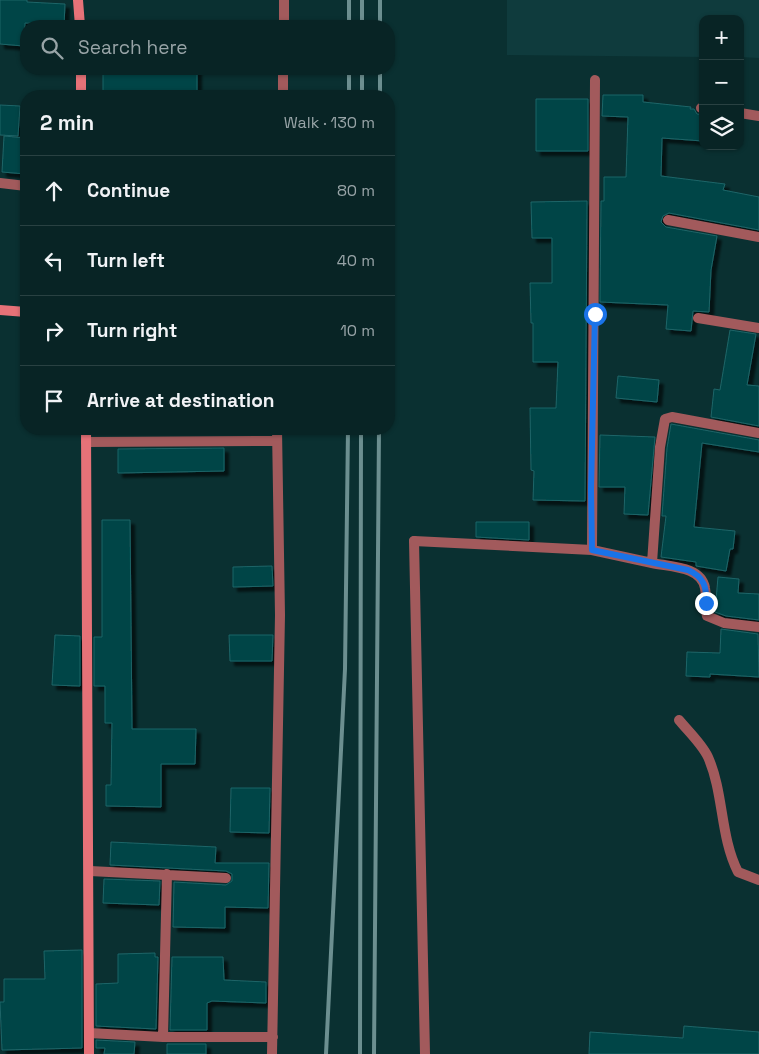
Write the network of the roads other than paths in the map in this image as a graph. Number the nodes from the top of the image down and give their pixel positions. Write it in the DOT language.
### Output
graph roads {
  1 [pos="78,0"];
  2 [pos="284,0"];
  3 [pos="80,20"];
  4 [pos="284,20"];
  5 [pos="81,75"];
  6 [pos="283,75"];
  7 [pos="595,80"];
  8 [pos="82,90"];
  9 [pos="283,90"];
  10 [pos="744,114"];
  11 [pos="759,116"];
  12 [pos="0,183"];
  13 [pos="20,185"];
  14 [pos="668,220"];
  15 [pos="759,237"];
  16 [pos="0,310"];
  17 [pos="20,312"];
  18 [pos="698,318"];
  19 [pos="759,328"];
  20 [pos="759,433"];
  21 [pos="86,435"];
  22 [pos="276,435"];
  23 [pos="276,441"];
  24 [pos="86,442"];
  25 [pos="592,550"];
  26 [pos="652,563"];
  27 [pos="759,627"];
  28 [pos="679,720"];
  29 [pos="90,871"];
  30 [pos="167,874"];
  31 [pos="226,878"];
  32 [pos="759,880"];
  33 [pos="89,1033"];
  34 [pos="163,1038"];
  35 [pos="273,1038"];
  36 [pos="90,1054"];
  37 [pos="272,1054"];
  38 [pos="425,1054"];
  1 -- 3 [label="street"];
  2 -- 4 [label="street"];
  5 -- 8 [label="street"];
  6 -- 9 [label="street"];
  7 -- 25 [label="street"];
  10 -- 11 [label="street"];
  12 -- 13 [label="street"];
  14 -- 15 [label="street"];
  16 -- 17 [label="street"];
  18 -- 19 [label="street"];
  20 -- 26 [label="street"];
  21 -- 24 [label="street"];
  22 -- 23 [label="street"];
  23 -- 24 [label="street"];
  23 -- 35 [label="street"];
  24 -- 29 [label="street"];
  25 -- 26 [label="street"];
  25 -- 38 [label="street"];
  26 -- 27 [label="street"];
  28 -- 32 [label="street"];
  29 -- 30 [label="street"];
  29 -- 33 [label="street"];
  30 -- 31 [label="street"];
  30 -- 34 [label="street"];
  33 -- 34 [label="street"];
  33 -- 36 [label="street"];
  34 -- 35 [label="street"];
  35 -- 37 [label="street"];
}
